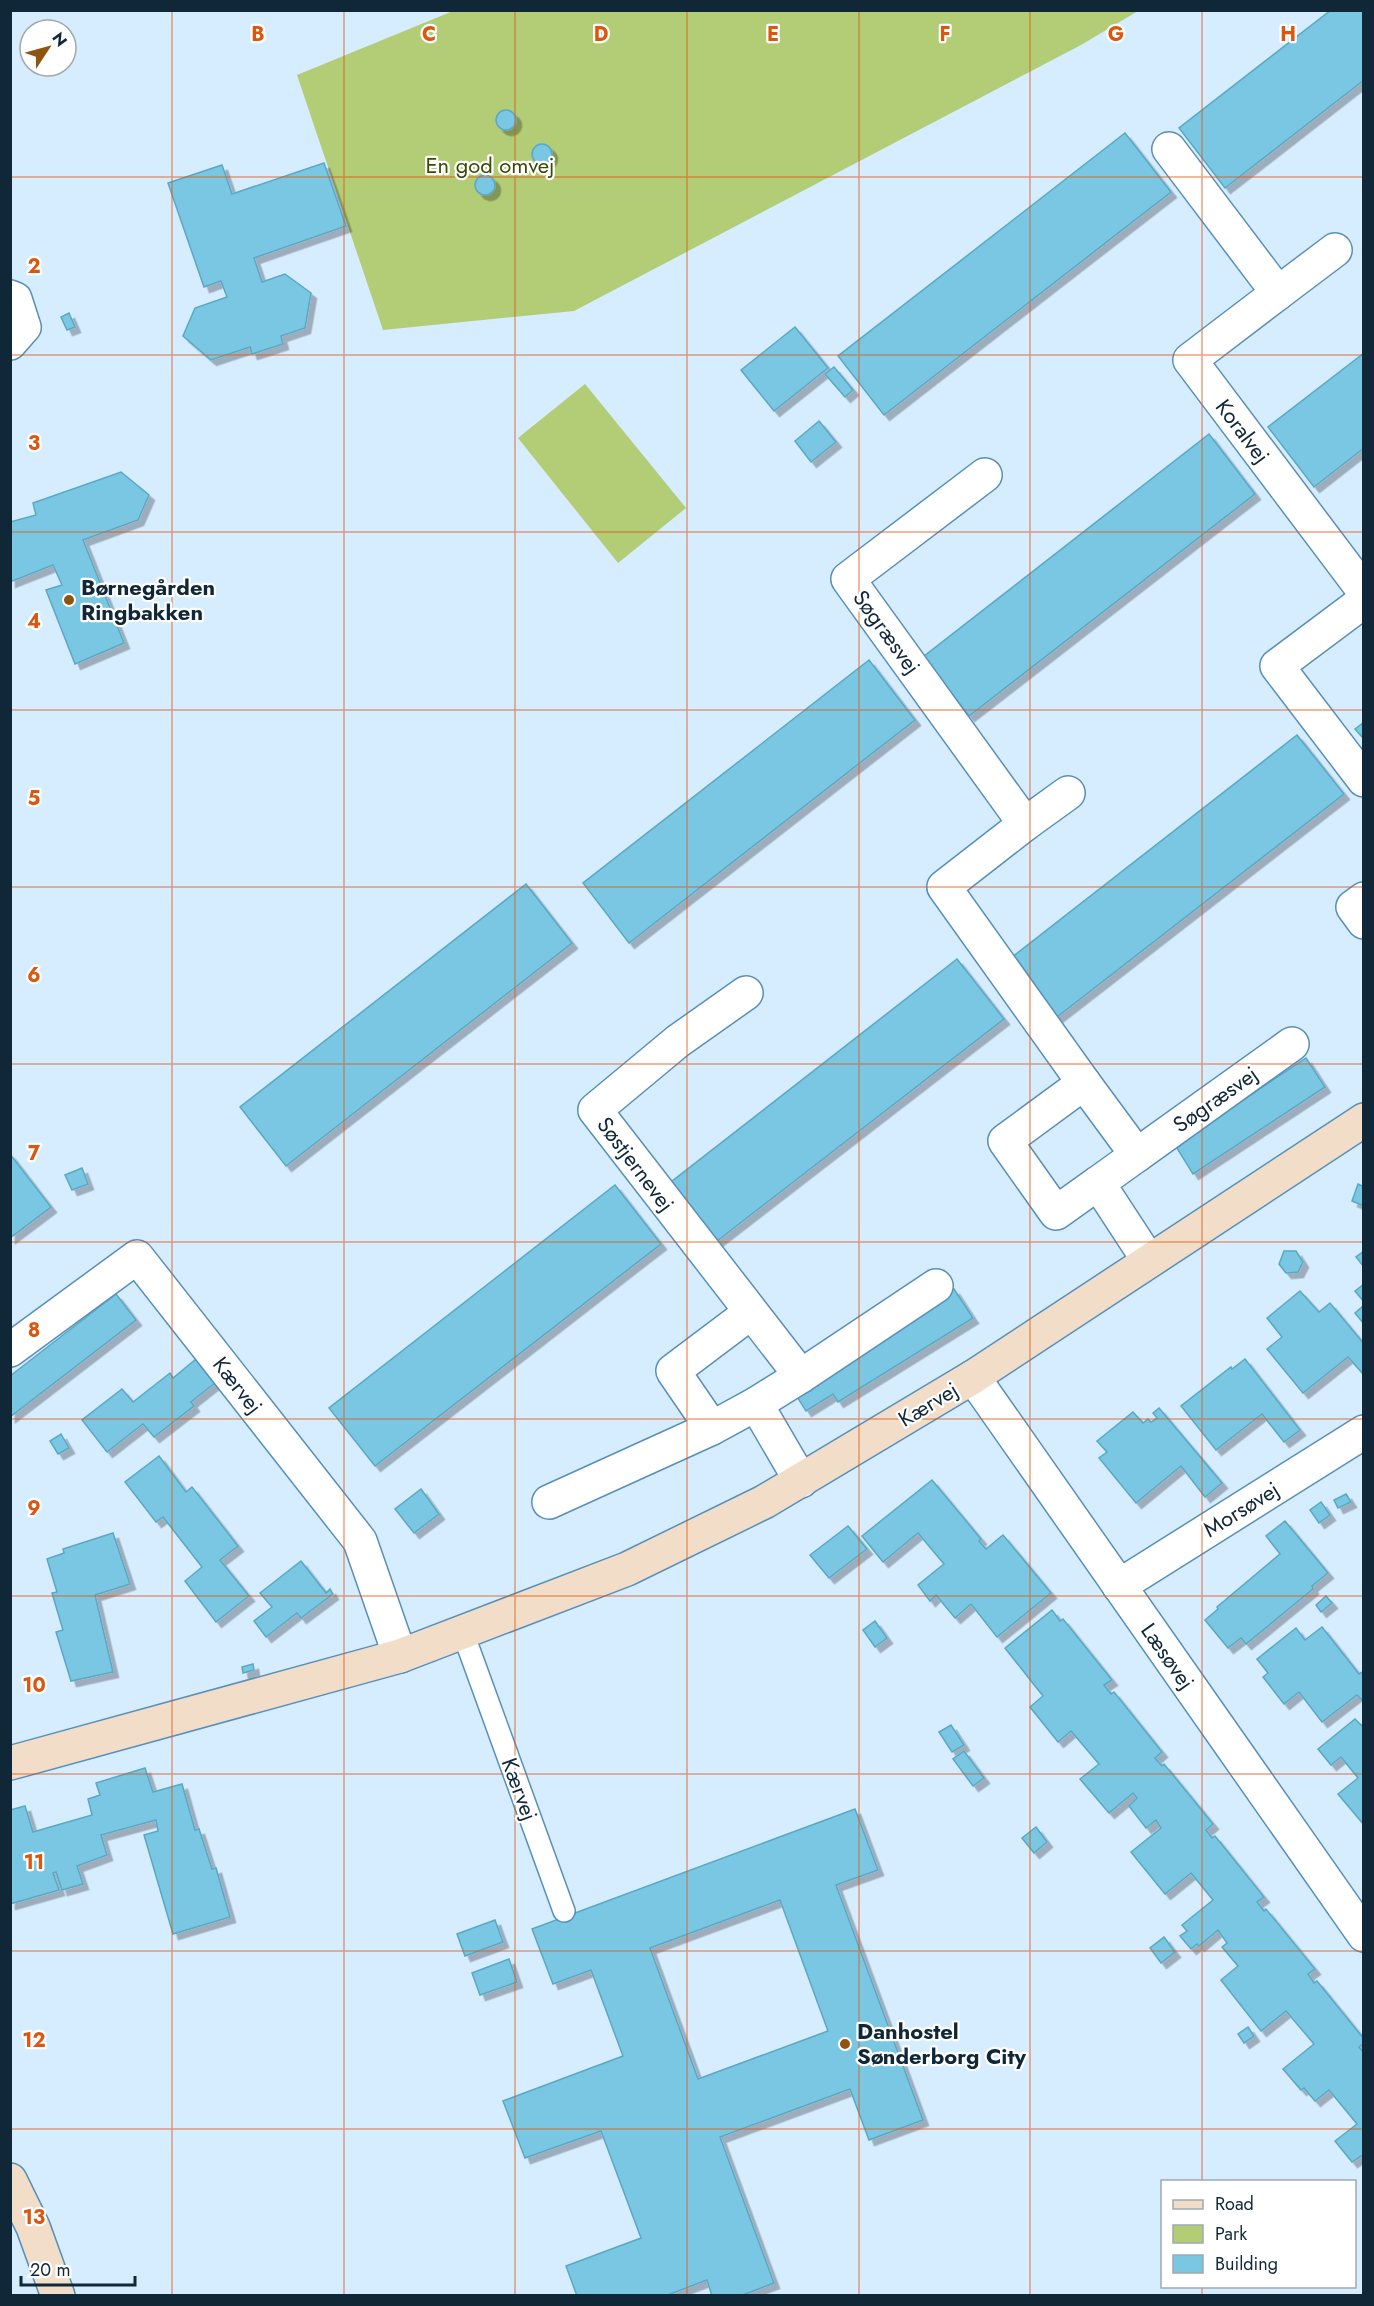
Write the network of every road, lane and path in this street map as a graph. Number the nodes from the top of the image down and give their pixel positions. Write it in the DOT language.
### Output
graph roads {
  1 [pos="1169,149"];
  2 [pos="1335,250"];
  3 [pos="1278,293"];
  4 [pos="10,297"];
  5 [pos="10,343"];
  6 [pos="985,475"];
  7 [pos="1364,591"];
  8 [pos="1364,601"];
  9 [pos="1364,780"];
  10 [pos="1068,794"];
  11 [pos="1025,825"];
  12 [pos="1364,899"];
  13 [pos="1364,922"];
  14 [pos="746,993"];
  15 [pos="1292,1044"];
  16 [pos="1084,1083"];
  17 [pos="1364,1120"];
  18 [pos="1137,1155"];
  19 [pos="1098,1183"];
  20 [pos="1149,1261"];
  21 [pos="936,1286"];
  22 [pos="750,1313"];
  23 [pos="10,1350"];
  24 [pos="801,1376"];
  25 [pos="973,1377"];
  26 [pos="756,1404"];
  27 [pos="712,1428"];
  28 [pos="1364,1432"];
  29 [pos="801,1481"];
  30 [pos="549,1502"];
  31 [pos="1119,1586"];
  32 [pos="463,1633"];
  33 [pos="400,1656"];
  34 [pos="10,1762"];
  35 [pos="564,1911"];
  36 [pos="1364,1935"];
  37 [pos="10,2180"];
  38 [pos="58,2295"];
  1 -- 3 [label="street"];
  2 -- 3 [label="street, Koralvej"];
  3 -- 7 [label="street, Koralvej"];
  4 -- 5 [label="street"];
  6 -- 11 [label="street, Søgræsvej"];
  8 -- 9 [label="street"];
  10 -- 11 [label="street"];
  11 -- 16 [label="street"];
  12 -- 13 [label="street"];
  14 -- 22 [label="street, Søstjernevej"];
  15 -- 18 [label="street, Søgræsvej"];
  16 -- 18 [label="street"];
  16 -- 19 [label="street, Søgræsvej"];
  17 -- 20 [label="street, Kærvej"];
  18 -- 19 [label="street, Søgræsvej"];
  19 -- 20 [label="street"];
  20 -- 25 [label="street, Kærvej"];
  21 -- 24 [label="street"];
  22 -- 24 [label="street, Søstjernevej"];
  22 -- 27 [label="street"];
  23 -- 33 [label="street, Kærvej"];
  24 -- 26 [label="street"];
  25 -- 29 [label="street, Kærvej"];
  25 -- 31 [label="street, Læsøvej"];
  26 -- 27 [label="street"];
  26 -- 29 [label="street"];
  27 -- 30 [label="street"];
  28 -- 31 [label="street, Morsøvej"];
  29 -- 32 [label="street, Kærvej"];
  31 -- 36 [label="street, Læsøvej"];
  32 -- 33 [label="street, Kærvej"];
  32 -- 35 [label="lane, Kærvej"];
  33 -- 34 [label="street, Kærvej"];
  37 -- 38 [label="street"];
}
